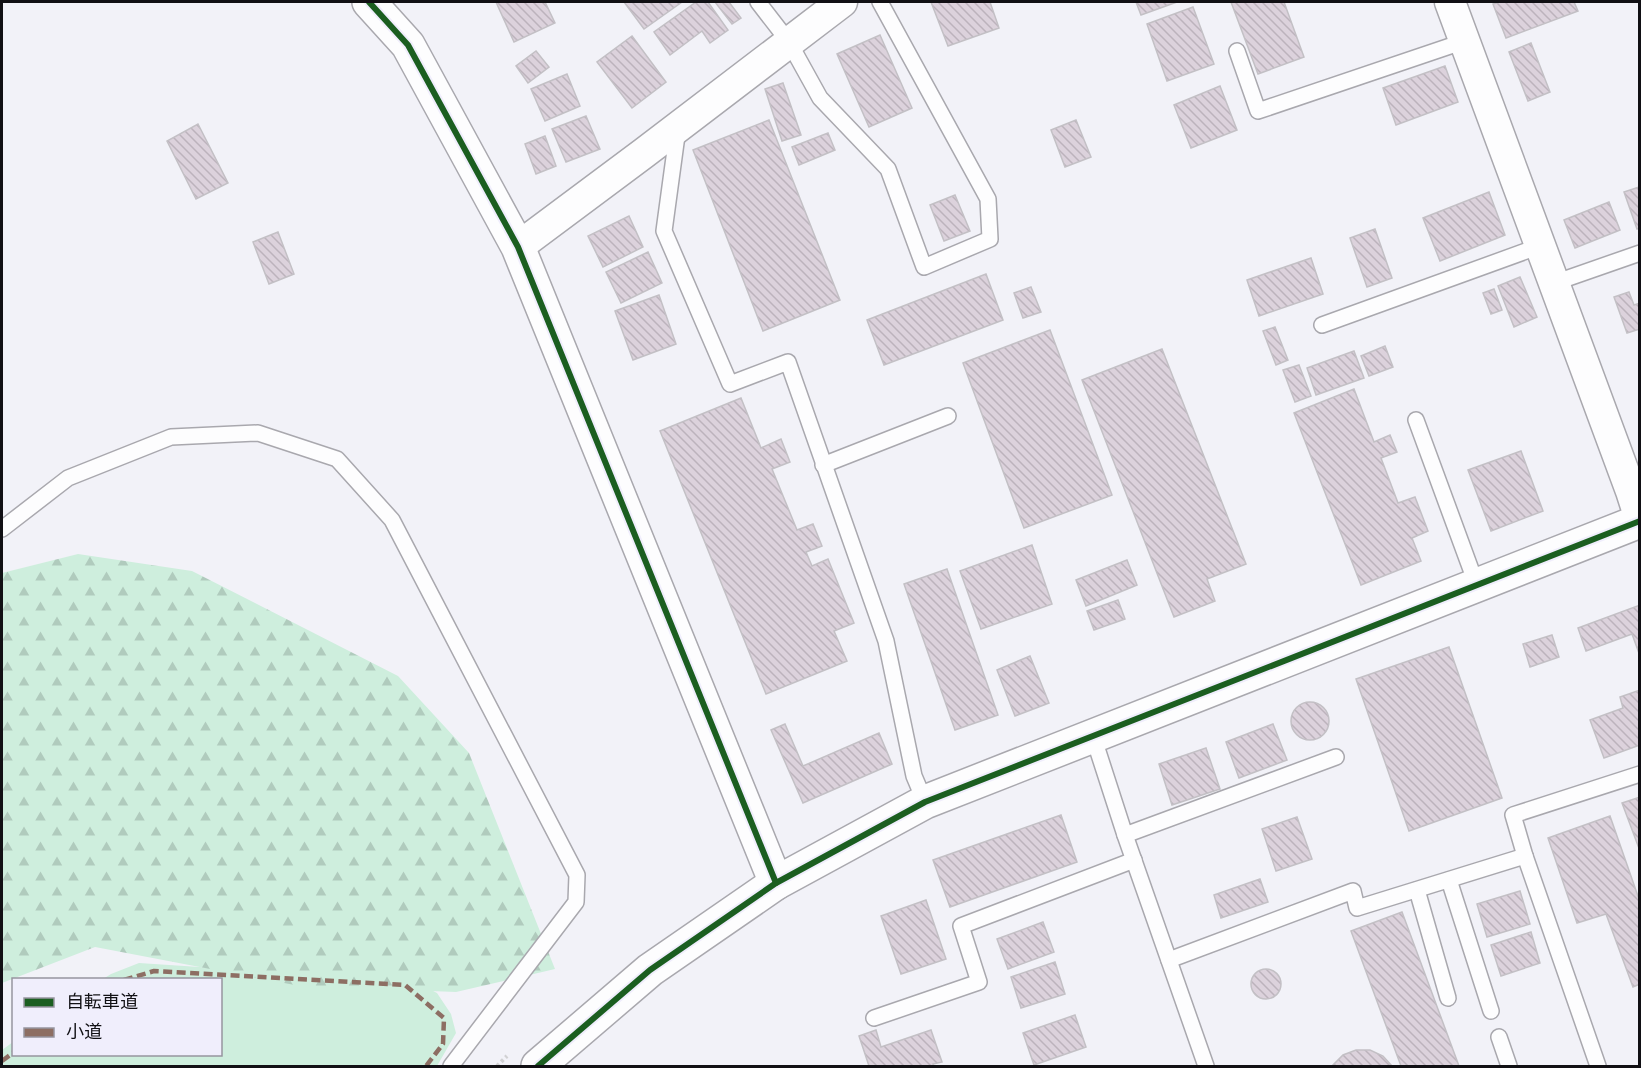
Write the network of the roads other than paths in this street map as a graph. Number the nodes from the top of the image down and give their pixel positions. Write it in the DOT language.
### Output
graph roads {
  1 [pos="369,2"];
  2 [pos="758,2"];
  3 [pos="842,2"];
  4 [pos="880,2"];
  5 [pos="1450,2"];
  6 [pos="1465,41"];
  7 [pos="789,42"];
  8 [pos="1237,51"];
  9 [pos="679,127"];
  10 [pos="1540,246"];
  11 [pos="518,247"];
  12 [pos="1640,253"];
  13 [pos="1554,283"];
  14 [pos="1322,326"];
  15 [pos="948,416"];
  16 [pos="1416,420"];
  17 [pos="823,465"];
  18 [pos="1640,520"];
  19 [pos="2,529"];
  20 [pos="1477,586"];
  21 [pos="1093,736"];
  22 [pos="1336,757"];
  23 [pos="1640,774"];
  24 [pos="925,802"];
  25 [pos="1125,835"];
  26 [pos="1525,856"];
  27 [pos="1134,860"];
  28 [pos="1449,880"];
  29 [pos="776,883"];
  30 [pos="1416,890"];
  31 [pos="1169,960"];
  32 [pos="1448,998"];
  33 [pos="1491,1011"];
  34 [pos="874,1018"];
  35 [pos="1499,1038"];
  36 [pos="452,1066"];
  37 [pos="538,1066"];
  38 [pos="1206,1066"];
  39 [pos="1509,1066"];
  40 [pos="1598,1066"];
  1 -- 11 [label="street"];
  2 -- 7 [label="lane"];
  3 -- 7 [label="street"];
  4 -- 7 [label="lane"];
  5 -- 6 [label="street"];
  6 -- 8 [label="lane"];
  6 -- 10 [label="street"];
  7 -- 9 [label="street"];
  9 -- 11 [label="street"];
  9 -- 17 [label="lane"];
  10 -- 13 [label="street"];
  10 -- 14 [label="lane"];
  11 -- 29 [label="street"];
  12 -- 13 [label="lane"];
  13 -- 18 [label="street"];
  15 -- 17 [label="lane"];
  16 -- 20 [label="lane"];
  17 -- 24 [label="lane"];
  18 -- 20 [label="street"];
  19 -- 36 [label="lane"];
  20 -- 21 [label="street"];
  21 -- 24 [label="street"];
  21 -- 25 [label="lane"];
  22 -- 25 [label="lane"];
  23 -- 26 [label="lane"];
  24 -- 29 [label="street"];
  25 -- 27 [label="lane"];
  26 -- 28 [label="lane"];
  26 -- 40 [label="lane"];
  27 -- 31 [label="lane"];
  27 -- 34 [label="lane"];
  28 -- 30 [label="lane"];
  28 -- 33 [label="lane"];
  29 -- 37 [label="street"];
  30 -- 31 [label="lane"];
  30 -- 32 [label="lane"];
  31 -- 38 [label="lane"];
  35 -- 39 [label="lane"];
}
